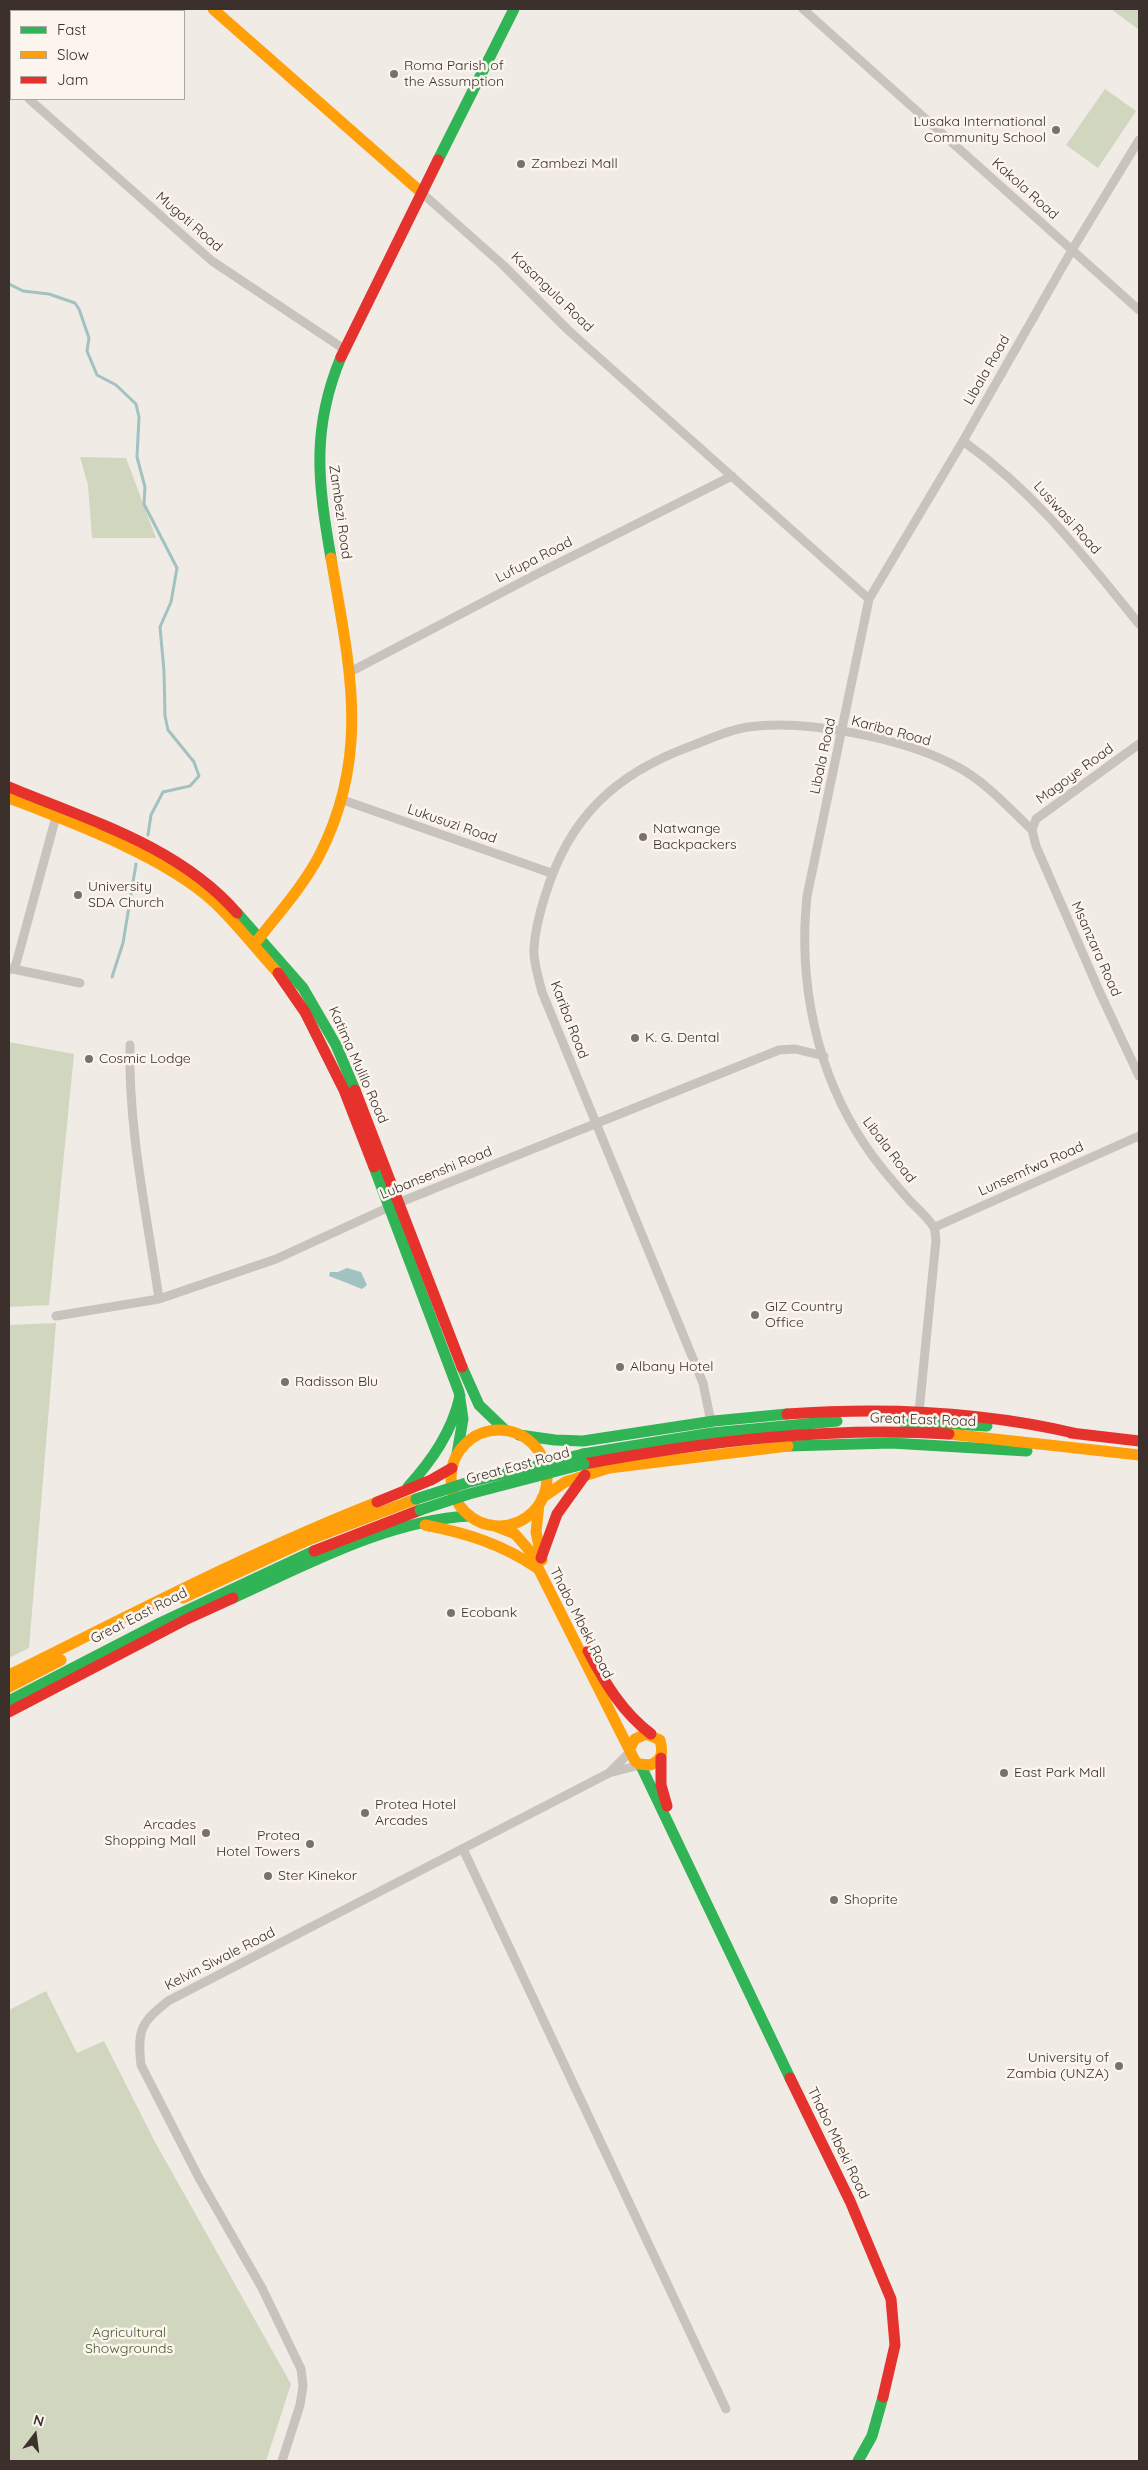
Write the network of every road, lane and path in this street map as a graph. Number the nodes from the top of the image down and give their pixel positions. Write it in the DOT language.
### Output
graph roads {
  1 [pos="213,9"];
  2 [pos="514,9"];
  3 [pos="803,9"];
  4 [pos="30,100"];
  5 [pos="1139,140"];
  6 [pos="422,193"];
  7 [pos="1072,250"];
  8 [pos="1139,310"];
  9 [pos="344,349"];
  10 [pos="963,441"];
  11 [pos="732,476"];
  12 [pos="869,599"];
  13 [pos="1139,624"];
  14 [pos="350,672"];
  15 [pos="842,731"];
  16 [pos="1139,744"];
  17 [pos="9,787"];
  18 [pos="9,798"];
  19 [pos="343,800"];
  20 [pos="57,811"];
  21 [pos="1032,830"];
  22 [pos="551,874"];
  23 [pos="258,942"];
  24 [pos="11,969"];
  25 [pos="80,983"];
  26 [pos="130,1045"];
  27 [pos="824,1056"];
  28 [pos="1139,1076"];
  29 [pos="594,1124"];
  30 [pos="1139,1136"];
  31 [pos="393,1205"];
  32 [pos="935,1227"];
  33 [pos="159,1298"];
  34 [pos="56,1316"];
  35 [pos="460,1396"];
  36 [pos="919,1412"];
  37 [pos="710,1422"];
  38 [pos="505,1430"];
  39 [pos="519,1434"];
  40 [pos="1078,1434"];
  41 [pos="1139,1441"];
  42 [pos="458,1454"];
  43 [pos="1139,1454"];
  44 [pos="584,1464"];
  45 [pos="452,1468"];
  46 [pos="406,1489"];
  47 [pos="541,1501"];
  48 [pos="418,1504"];
  49 [pos="470,1516"];
  50 [pos="421,1524"];
  51 [pos="492,1525"];
  52 [pos="539,1563"];
  53 [pos="9,1675"];
  54 [pos="9,1686"];
  55 [pos="9,1701"];
  56 [pos="9,1712"];
  57 [pos="651,1734"];
  58 [pos="630,1750"];
  59 [pos="661,1758"];
  60 [pos="640,1766"];
  61 [pos="609,1773"];
  62 [pos="463,1849"];
  63 [pos="679,1849"];
  64 [pos="726,2409"];
  65 [pos="282,2461"];
  66 [pos="858,2461"];
  1 -- 6 [label="main road, Kasangula Road"];
  2 -- 6 [label="main road, Zambezi Road"];
  3 -- 7 [label="street, Kakola Road"];
  4 -- 9 [label="street, Mugoti Road"];
  5 -- 7 [label="street, Libala Road"];
  6 -- 9 [label="main road, Zambezi Road"];
  6 -- 11 [label="street, Kasangula Road"];
  7 -- 8 [label="street, Kakola Road"];
  7 -- 10 [label="street, Libala Road"];
  9 -- 14 [label="main road, Zambezi Road"];
  10 -- 12 [label="street, Libala Road"];
  10 -- 13 [label="street, Lusiwasi Road"];
  11 -- 12 [label="street, Kasangula Road"];
  11 -- 14 [label="street, Lufupa Road"];
  12 -- 15 [label="street, Libala Road"];
  14 -- 19 [label="main road, Zambezi Road"];
  15 -- 21 [label="street, Kariba Road"];
  15 -- 22 [label="street, Kariba Road"];
  15 -- 27 [label="street, Libala Road"];
  16 -- 21 [label="street, Magoye Road"];
  17 -- 20 [label="main road, Katima Mulilo Road"];
  18 -- 20 [label="main road, Katima Mulilo Road"];
  19 -- 22 [label="street, Lukusuzi Road"];
  19 -- 23 [label="main road, Zambezi Road"];
  20 -- 23 [label="main road, Katima Mulilo Road"];
  20 -- 24 [label="street"];
  21 -- 28 [label="street, Msanzara Road"];
  22 -- 29 [label="street, Kariba Road"];
  23 -- 31 [label="main road, Katima Mulilo Road"];
  24 -- 25 [label="street"];
  26 -- 33 [label="street"];
  27 -- 29 [label="street, Lubansenshi Road"];
  27 -- 32 [label="street, Libala Road"];
  29 -- 31 [label="street, Lubansenshi Road"];
  29 -- 37 [label="street, Kariba Road"];
  30 -- 32 [label="street, Lunsemfwa Road"];
  31 -- 33 [label="street, Lubansenshi Road"];
  31 -- 35 [label="main road, Katima Mulilo Road"];
  31 -- 38 [label="main road, Katima Mulilo Road"];
  32 -- 36 [label="street"];
  33 -- 34 [label="street, Lubansenshi Road"];
  35 -- 42 [label="main road, Katima Mulilo Road"];
  35 -- 46 [label="main road"];
  36 -- 37 [label="main road, Great East Road"];
  36 -- 40 [label="main road, Great East Road"];
  37 -- 39 [label="main road, Great East Road"];
  38 -- 39 [label="main road"];
  38 -- 42 [label="main road"];
  39 -- 47 [label="main road"];
  40 -- 41 [label="main road, Great East Road"];
  40 -- 44 [label="main road, Great East Road"];
  42 -- 45 [label="main road"];
  43 -- 44 [label="main road, Great East Road"];
  44 -- 47 [label="main road, Great East Road"];
  44 -- 48 [label="main road, Great East Road, bridge"];
  44 -- 52 [label="main road"];
  45 -- 46 [label="main road, Great East Road"];
  45 -- 49 [label="main road"];
  46 -- 53 [label="main road, Great East Road"];
  47 -- 51 [label="main road"];
  47 -- 52 [label="main road, Thabo Mbeki Road"];
  48 -- 54 [label="main road, Great East Road"];
  48 -- 55 [label="main road, Great East Road"];
  49 -- 50 [label="main road, Great East Road"];
  49 -- 51 [label="main road"];
  50 -- 52 [label="main road"];
  50 -- 56 [label="main road, Great East Road"];
  51 -- 52 [label="main road, Thabo Mbeki Road"];
  52 -- 57 [label="main road, Thabo Mbeki Road"];
  52 -- 58 [label="main road, Thabo Mbeki Road"];
  57 -- 58 [label="main road"];
  57 -- 59 [label="main road, Thabo Mbeki Road"];
  58 -- 60 [label="main road, Thabo Mbeki Road"];
  58 -- 61 [label="street, Kelvin Siwale Road"];
  59 -- 60 [label="main road"];
  59 -- 63 [label="main road, Thabo Mbeki Road"];
  60 -- 61 [label="street, Kelvin Siwale Road"];
  60 -- 63 [label="main road, Thabo Mbeki Road"];
  61 -- 62 [label="street, Kelvin Siwale Road"];
  62 -- 64 [label="street"];
  62 -- 65 [label="street, Kelvin Siwale Road"];
  63 -- 66 [label="main road, Thabo Mbeki Road"];
}
